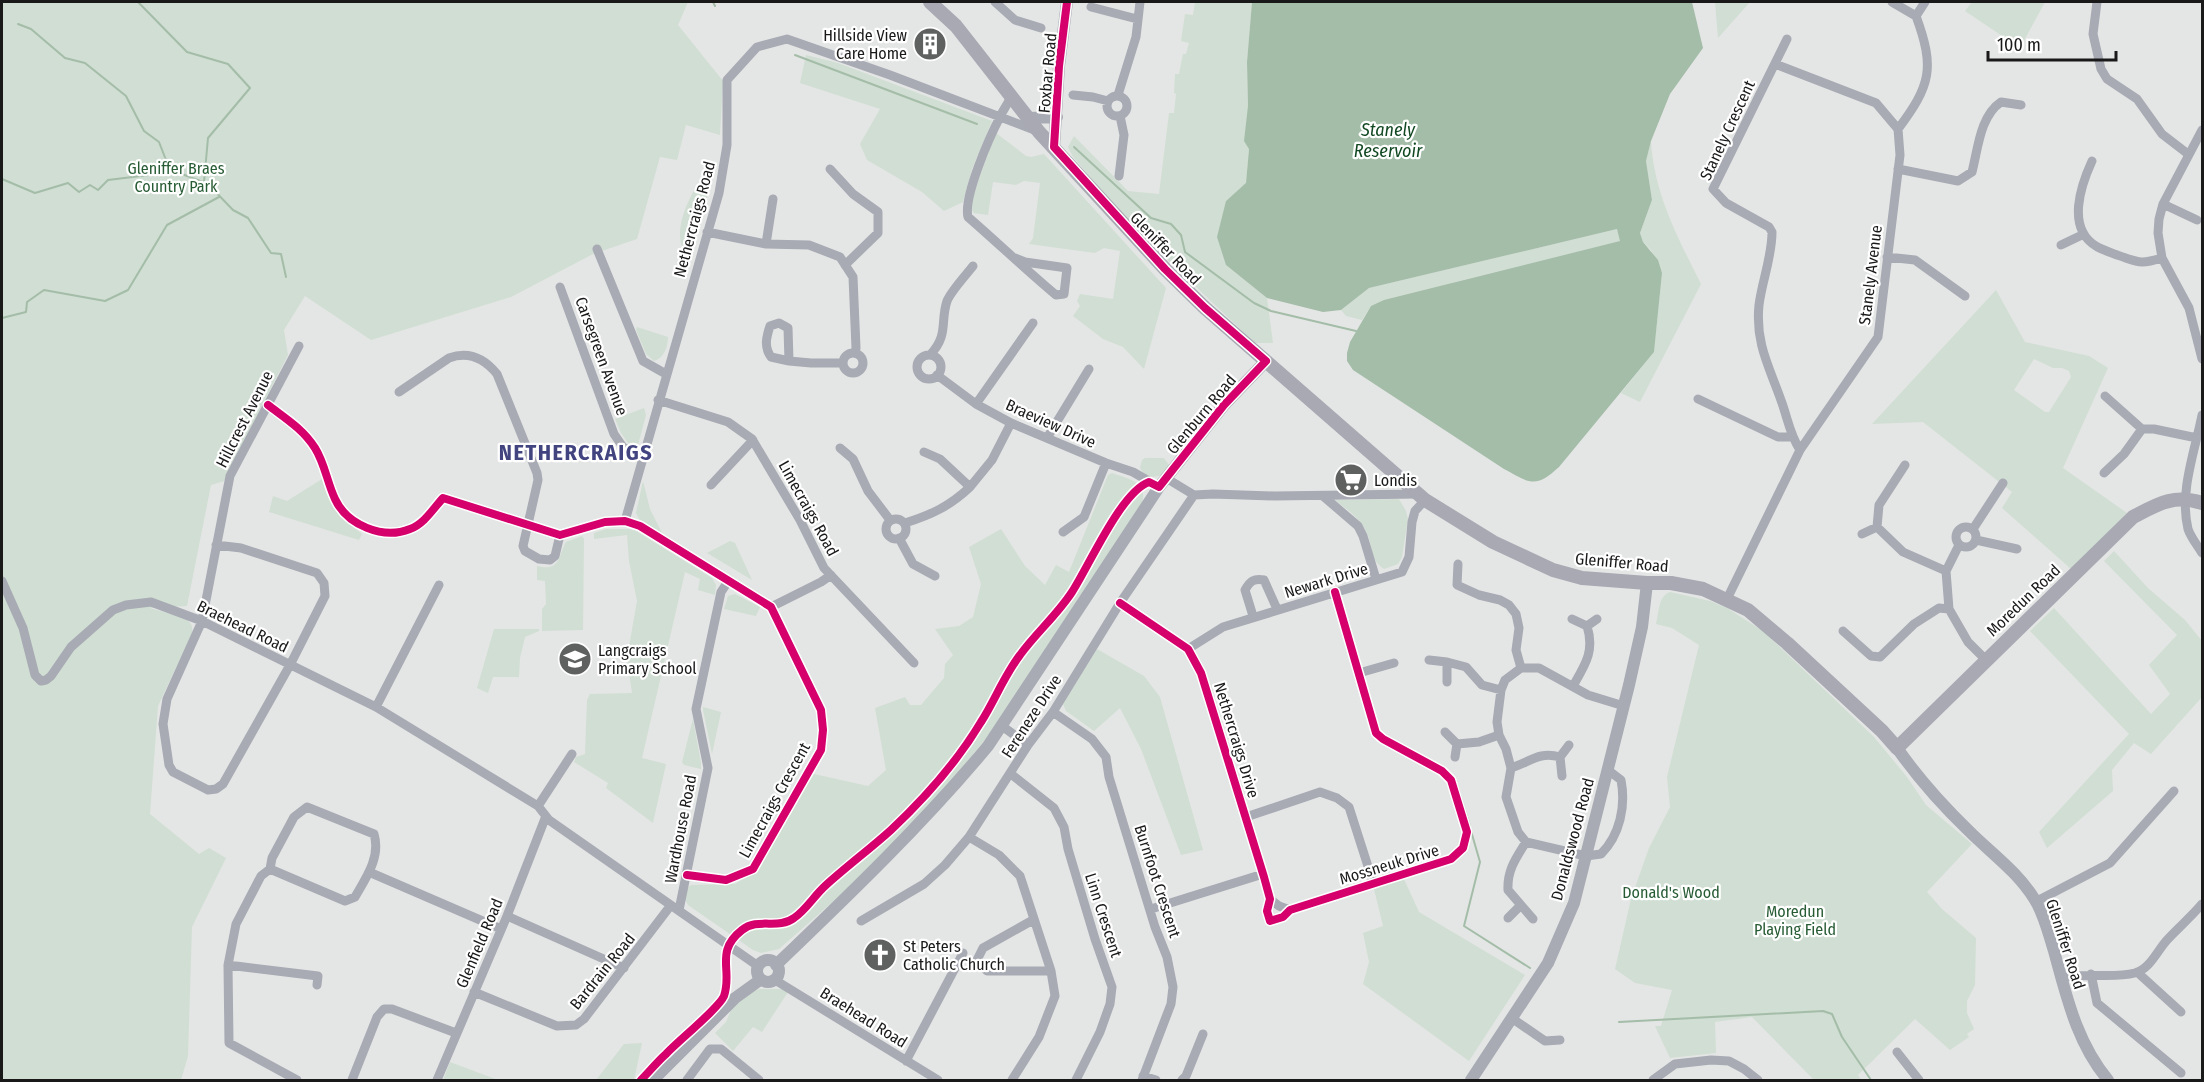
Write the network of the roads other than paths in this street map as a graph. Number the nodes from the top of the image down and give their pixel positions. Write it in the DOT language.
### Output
graph roads {
  1 [pos="930,2"];
  2 [pos="995,2"];
  3 [pos="1067,2"];
  4 [pos="1140,2"];
  5 [pos="1892,2"];
  6 [pos="1925,2"];
  7 [pos="2097,2"];
  8 [pos="1090,7"];
  9 [pos="1916,16"];
  10 [pos="1137,19"];
  11 [pos="1041,28"];
  12 [pos="1786,39"];
  13 [pos="1775,64"];
  14 [pos="1073,95"];
  15 [pos="1118,95"];
  16 [pos="1011,96"];
  17 [pos="1108,101"];
  18 [pos="2021,105"];
  19 [pos="1120,116"];
  20 [pos="1000,117"];
  21 [pos="1057,117"];
  22 [pos="1028,118"];
  23 [pos="1898,129"];
  24 [pos="2202,130"];
  25 [pos="1039,132"];
  26 [pos="1054,147"];
  27 [pos="2188,154"];
  28 [pos="2092,161"];
  29 [pos="830,169"];
  30 [pos="1898,169"];
  31 [pos="1119,176"];
  32 [pos="773,199"];
  33 [pos="2163,204"];
  34 [pos="2197,220"];
  35 [pos="707,232"];
  36 [pos="2084,234"];
  37 [pos="766,244"];
  38 [pos="2061,245"];
  39 [pos="597,249"];
  40 [pos="1887,257"];
  41 [pos="1016,258"];
  42 [pos="2162,258"];
  43 [pos="845,265"];
  44 [pos="973,266"];
  45 [pos="560,287"];
  46 [pos="1965,296"];
  47 [pos="1033,323"];
  48 [pos="299,346"];
  49 [pos="855,352"];
  50 [pos="930,355"];
  51 [pos="2202,359"];
  52 [pos="789,360"];
  53 [pos="1266,361"];
  54 [pos="843,363"];
  55 [pos="1089,369"];
  56 [pos="666,374"];
  57 [pos="937,375"];
  58 [pos="399,392"];
  59 [pos="2104,396"];
  60 [pos="1698,399"];
  61 [pos="658,400"];
  62 [pos="976,404"];
  63 [pos="268,405"];
  64 [pos="2202,415"];
  65 [pos="1011,423"];
  66 [pos="2142,429"];
  67 [pos="1791,437"];
  68 [pos="1047,438"];
  69 [pos="2197,438"];
  70 [pos="753,440"];
  71 [pos="840,448"];
  72 [pos="1800,450"];
  73 [pos="924,452"];
  74 [pos="643,456"];
  75 [pos="1106,463"];
  76 [pos="1905,465"];
  77 [pos="2104,473"];
  78 [pos="1162,483"];
  79 [pos="2003,483"];
  80 [pos="711,485"];
  81 [pos="970,487"];
  82 [pos="1194,495"];
  83 [pos="1323,496"];
  84 [pos="1422,497"];
  85 [pos="2186,500"];
  86 [pos="2202,503"];
  87 [pos="890,520"];
  88 [pos="624,521"];
  89 [pos="905,523"];
  90 [pos="527,525"];
  91 [pos="1877,528"];
  92 [pos="1972,529"];
  93 [pos="1063,532"];
  94 [pos="1862,534"];
  95 [pos="560,536"];
  96 [pos="899,538"];
  97 [pos="1976,540"];
  98 [pos="216,545"];
  99 [pos="1959,545"];
  100 [pos="2018,549"];
  101 [pos="2202,553"];
  102 [pos="1458,564"];
  103 [pos="1946,571"];
  104 [pos="831,575"];
  105 [pos="935,576"];
  106 [pos="1376,579"];
  107 [pos="729,580"];
  108 [pos="2,581"];
  109 [pos="1647,584"];
  110 [pos="439,585"];
  111 [pos="1457,585"];
  112 [pos="1335,592"];
  113 [pos="1448,592"];
  114 [pos="1727,599"];
  115 [pos="1120,603"];
  116 [pos="771,607"];
  117 [pos="1277,609"];
  118 [pos="1949,609"];
  119 [pos="1253,616"];
  120 [pos="1572,619"];
  121 [pos="1598,619"];
  122 [pos="202,621"];
  123 [pos="1587,626"];
  124 [pos="1843,631"];
  125 [pos="1188,649"];
  126 [pos="1429,660"];
  127 [pos="1986,660"];
  128 [pos="1447,662"];
  129 [pos="914,663"];
  130 [pos="1394,663"];
  131 [pos="290,665"];
  132 [pos="1521,668"];
  133 [pos="1359,673"];
  134 [pos="1447,682"];
  135 [pos="1573,687"];
  136 [pos="1501,690"];
  137 [pos="1624,706"];
  138 [pos="376,707"];
  139 [pos="1053,712"];
  140 [pos="1002,726"];
  141 [pos="1445,732"];
  142 [pos="1499,735"];
  143 [pos="1457,744"];
  144 [pos="1028,745"];
  145 [pos="1569,746"];
  146 [pos="1897,748"];
  147 [pos="572,754"];
  148 [pos="1560,757"];
  149 [pos="1455,758"];
  150 [pos="1511,768"];
  151 [pos="1608,770"];
  152 [pos="1011,774"];
  153 [pos="1562,776"];
  154 [pos="2174,791"];
  155 [pos="538,806"];
  156 [pos="546,816"];
  157 [pos="1246,817"];
  158 [pos="969,837"];
  159 [pos="1526,842"];
  160 [pos="1586,856"];
  161 [pos="270,869"];
  162 [pos="369,872"];
  163 [pos="1263,874"];
  164 [pos="687,875"];
  165 [pos="1373,882"];
  166 [pos="1270,899"];
  167 [pos="2037,901"];
  168 [pos="2202,904"];
  169 [pos="1520,906"];
  170 [pos="675,907"];
  171 [pos="1151,909"];
  172 [pos="1290,910"];
  173 [pos="507,916"];
  174 [pos="1509,918"];
  175 [pos="1533,919"];
  176 [pos="1033,920"];
  177 [pos="861,921"];
  178 [pos="1270,921"];
  179 [pos="501,929"];
  180 [pos="963,953"];
  181 [pos="776,964"];
  182 [pos="228,965"];
  183 [pos="758,966"];
  184 [pos="624,968"];
  185 [pos="1052,971"];
  186 [pos="2137,972"];
  187 [pos="2091,974"];
  188 [pos="2061,978"];
  189 [pos="760,980"];
  190 [pos="775,980"];
  191 [pos="317,985"];
  192 [pos="474,992"];
  193 [pos="2181,1012"];
  194 [pos="1513,1019"];
  195 [pos="456,1033"];
  196 [pos="1203,1034"];
  197 [pos="1560,1040"];
  198 [pos="1897,1052"];
  199 [pos="906,1061"];
  200 [pos="2181,1073"];
  201 [pos="1142,1078"];
  202 [pos="297,1080"];
  203 [pos="352,1080"];
  204 [pos="436,1080"];
  205 [pos="653,1080"];
  206 [pos="687,1080"];
  207 [pos="759,1080"];
  208 [pos="938,1080"];
  209 [pos="1011,1080"];
  210 [pos="1076,1080"];
  211 [pos="1156,1080"];
  212 [pos="1182,1080"];
  213 [pos="1471,1080"];
  214 [pos="1653,1080"];
  215 [pos="1758,1080"];
  216 [pos="1919,1080"];
  217 [pos="2108,1080"];
  1 -- 16 [label="main road, Gleniffer Road"];
  2 -- 11 [label="street"];
  3 -- 21 [label="street, Foxbar Road"];
  4 -- 10 [label="street"];
  5 -- 9 [label="street"];
  6 -- 9 [label="street"];
  7 -- 27 [label="street"];
  8 -- 10 [label="street"];
  9 -- 23 [label="street"];
  10 -- 15 [label="street"];
  12 -- 13 [label="street, Stanely Crescent"];
  13 -- 23 [label="street"];
  13 -- 67 [label="street, Stanely Crescent"];
  14 -- 17 [label="street"];
  15 -- 17 [label="street"];
  15 -- 19 [label="street"];
  16 -- 20 [label="street"];
  16 -- 22 [label="main road, Gleniffer Road"];
  17 -- 19 [label="street"];
  18 -- 30 [label="street"];
  19 -- 31 [label="street"];
  20 -- 25 [label="street, Nethercraigs Road"];
  20 -- 35 [label="street, Nethercraigs Road"];
  20 -- 41 [label="street"];
  21 -- 22 [label="street, Foxbar Road"];
  21 -- 26 [label="street, Foxbar Road"];
  22 -- 25 [label="main road, Gleniffer Road"];
  23 -- 30 [label="street, Stanely Avenue"];
  24 -- 27 [label="street"];
  25 -- 26 [label="main road, Gleniffer Road"];
  26 -- 53 [label="main road, Gleniffer Road"];
  27 -- 33 [label="street"];
  28 -- 36 [label="street"];
  29 -- 43 [label="street"];
  30 -- 40 [label="street, Stanely Avenue"];
  32 -- 37 [label="street"];
  33 -- 34 [label="street"];
  33 -- 42 [label="street"];
  35 -- 37 [label="street"];
  35 -- 56 [label="street, Nethercraigs Road"];
  36 -- 38 [label="street"];
  36 -- 42 [label="street"];
  37 -- 43 [label="street"];
  39 -- 56 [label="street"];
  40 -- 46 [label="street"];
  40 -- 72 [label="street, Stanely Avenue"];
  41 -- 41 [label="street"];
  42 -- 51 [label="street"];
  43 -- 49 [label="street"];
  44 -- 50 [label="street"];
  45 -- 74 [label="street, Carsegreen Avenue"];
  47 -- 62 [label="street"];
  48 -- 63 [label="street, Hillcrest Avenue"];
  49 -- 54 [label="street"];
  49 -- 54 [label="street"];
  50 -- 57 [label="street"];
  50 -- 57 [label="street"];
  52 -- 54 [label="street"];
  53 -- 78 [label="street, Glenburn Road"];
  53 -- 84 [label="main road, Gleniffer Road"];
  55 -- 68 [label="street"];
  56 -- 61 [label="street, Nethercraigs Road"];
  57 -- 62 [label="street, Braeview Drive"];
  58 -- 90 [label="street"];
  59 -- 66 [label="street"];
  60 -- 67 [label="street"];
  61 -- 70 [label="street, Limecraigs Road"];
  61 -- 74 [label="street, Nethercraigs Road"];
  62 -- 65 [label="street, Braeview Drive"];
  63 -- 90 [label="street"];
  63 -- 98 [label="street, Hillcrest Avenue"];
  64 -- 69 [label="street"];
  65 -- 68 [label="street, Braeview Drive"];
  65 -- 81 [label="street"];
  66 -- 69 [label="street"];
  66 -- 77 [label="street"];
  67 -- 72 [label="street, Stanely Crescent"];
  68 -- 75 [label="street, Braeview Drive"];
  69 -- 85 [label="street"];
  70 -- 80 [label="street"];
  70 -- 104 [label="street, Limecraigs Road"];
  71 -- 87 [label="street"];
  72 -- 114 [label="street, Stanely Avenue"];
  73 -- 81 [label="street"];
  74 -- 88 [label="street, Nethercraigs Road"];
  75 -- 78 [label="street, Braeview Drive"];
  75 -- 93 [label="street"];
  76 -- 91 [label="street"];
  78 -- 82 [label="street"];
  78 -- 140 [label="street, Glenburn Road"];
  79 -- 92 [label="street"];
  81 -- 89 [label="street"];
  82 -- 83 [label="street"];
  82 -- 115 [label="street, Fereneze Drive"];
  83 -- 84 [label="street"];
  83 -- 106 [label="street"];
  84 -- 106 [label="street, Newark Drive"];
  84 -- 109 [label="main road, Gleniffer Road"];
  85 -- 86 [label="main road, Moredun Road"];
  85 -- 101 [label="street"];
  85 -- 127 [label="main road, Moredun Road"];
  87 -- 89 [label="street"];
  87 -- 96 [label="street"];
  88 -- 95 [label="street"];
  88 -- 107 [label="street"];
  89 -- 96 [label="street"];
  90 -- 95 [label="street"];
  90 -- 95 [label="street"];
  91 -- 94 [label="street"];
  91 -- 103 [label="street"];
  92 -- 97 [label="street"];
  92 -- 99 [label="street"];
  96 -- 105 [label="street"];
  97 -- 99 [label="street"];
  97 -- 100 [label="street"];
  98 -- 122 [label="street, Hillcrest Avenue"];
  98 -- 131 [label="street"];
  99 -- 103 [label="street"];
  102 -- 111 [label="street"];
  103 -- 118 [label="street"];
  104 -- 116 [label="street"];
  104 -- 129 [label="street, Limecraigs Road"];
  106 -- 112 [label="street, Newark Drive"];
  107 -- 116 [label="street"];
  107 -- 164 [label="street, Wardhouse Road"];
  108 -- 122 [label="street, Braehead Road"];
  109 -- 114 [label="main road, Gleniffer Road"];
  109 -- 137 [label="street, Donaldswood Road"];
  110 -- 138 [label="street"];
  111 -- 113 [label="street"];
  111 -- 132 [label="street"];
  112 -- 117 [label="street, Newark Drive"];
  112 -- 133 [label="street, Mossneuk Drive"];
  114 -- 146 [label="main road, Gleniffer Road"];
  115 -- 125 [label="street, Nethercraigs Drive"];
  115 -- 139 [label="street, Fereneze Drive"];
  116 -- 164 [label="street, Limecraigs Crescent"];
  117 -- 119 [label="street, Newark Drive"];
  117 -- 119 [label="street, Newark Drive"];
  118 -- 124 [label="street"];
  118 -- 127 [label="street"];
  119 -- 125 [label="street, Newark Drive"];
  120 -- 123 [label="street"];
  121 -- 123 [label="street"];
  122 -- 131 [label="street, Braehead Road"];
  122 -- 131 [label="street, Hillcrest Avenue"];
  123 -- 135 [label="street"];
  125 -- 157 [label="street, Nethercraigs Drive"];
  126 -- 128 [label="street"];
  127 -- 146 [label="main road, Moredun Road"];
  128 -- 134 [label="street"];
  128 -- 136 [label="street"];
  130 -- 133 [label="street"];
  131 -- 138 [label="street, Braehead Road"];
  132 -- 135 [label="street"];
  132 -- 136 [label="street"];
  133 -- 165 [label="street, Mossneuk Drive"];
  135 -- 137 [label="street"];
  136 -- 142 [label="street"];
  137 -- 151 [label="street, Donaldswood Road"];
  138 -- 155 [label="street, Braehead Road"];
  139 -- 144 [label="street, Fereneze Drive"];
  139 -- 171 [label="street, Burnfoot Crescent"];
  140 -- 144 [label="street"];
  140 -- 181 [label="street, Glenburn Road"];
  141 -- 143 [label="street"];
  142 -- 143 [label="street"];
  142 -- 150 [label="street"];
  143 -- 149 [label="street"];
  144 -- 152 [label="street, Fereneze Drive"];
  145 -- 148 [label="street"];
  146 -- 167 [label="street, Gleniffer Road"];
  147 -- 155 [label="street"];
  148 -- 150 [label="street"];
  148 -- 153 [label="street"];
  150 -- 159 [label="street"];
  151 -- 160 [label="street, Donaldswood Road"];
  151 -- 160 [label="street"];
  152 -- 158 [label="street, Fereneze Drive"];
  152 -- 210 [label="street, Linn Crescent"];
  154 -- 167 [label="street"];
  155 -- 156 [label="street, Braehead Road"];
  156 -- 170 [label="street, Braehead Road"];
  156 -- 173 [label="street, Glenfield Road"];
  157 -- 163 [label="street, Nethercraigs Drive"];
  157 -- 165 [label="street"];
  158 -- 176 [label="street"];
  158 -- 177 [label="street, Fereneze Drive"];
  159 -- 160 [label="street"];
  159 -- 169 [label="street"];
  160 -- 194 [label="street, Donaldswood Road"];
  161 -- 162 [label="street"];
  161 -- 162 [label="street"];
  161 -- 182 [label="street"];
  162 -- 179 [label="street"];
  163 -- 166 [label="street, Nethercraigs Drive"];
  163 -- 171 [label="street"];
  164 -- 170 [label="street, Wardhouse Road"];
  165 -- 172 [label="street, Mossneuk Drive"];
  166 -- 172 [label="street"];
  166 -- 178 [label="street, Nethercraigs Drive"];
  167 -- 188 [label="street, Gleniffer Road"];
  168 -- 186 [label="street"];
  169 -- 174 [label="street"];
  169 -- 175 [label="street"];
  170 -- 183 [label="street, Braehead Road"];
  170 -- 184 [label="street, Bardrain Road"];
  171 -- 201 [label="street, Burnfoot Crescent"];
  172 -- 178 [label="street, Mossneuk Drive"];
  173 -- 179 [label="street, Glenfield Road"];
  173 -- 184 [label="street"];
  176 -- 185 [label="street"];
  176 -- 185 [label="street"];
  179 -- 192 [label="street, Glenfield Road"];
  180 -- 199 [label="street"];
  181 -- 183 [label="street"];
  181 -- 190 [label="street"];
  182 -- 191 [label="street"];
  182 -- 202 [label="street"];
  183 -- 189 [label="street"];
  184 -- 192 [label="street, Bardrain Road"];
  185 -- 209 [label="street"];
  186 -- 187 [label="street"];
  186 -- 193 [label="street"];
  187 -- 188 [label="street"];
  187 -- 200 [label="street"];
  188 -- 217 [label="street, Gleniffer Road"];
  189 -- 190 [label="street"];
  189 -- 205 [label="street"];
  190 -- 199 [label="street, Braehead Road"];
  192 -- 195 [label="street, Glenfield Road"];
  194 -- 197 [label="street"];
  194 -- 213 [label="street, Donaldswood Road"];
  195 -- 203 [label="street"];
  195 -- 204 [label="street, Glenfield Road"];
  196 -- 212 [label="street"];
  198 -- 216 [label="street"];
  199 -- 208 [label="street, Braehead Road"];
  201 -- 211 [label="street"];
  206 -- 207 [label="street"];
  214 -- 215 [label="street"];
}
